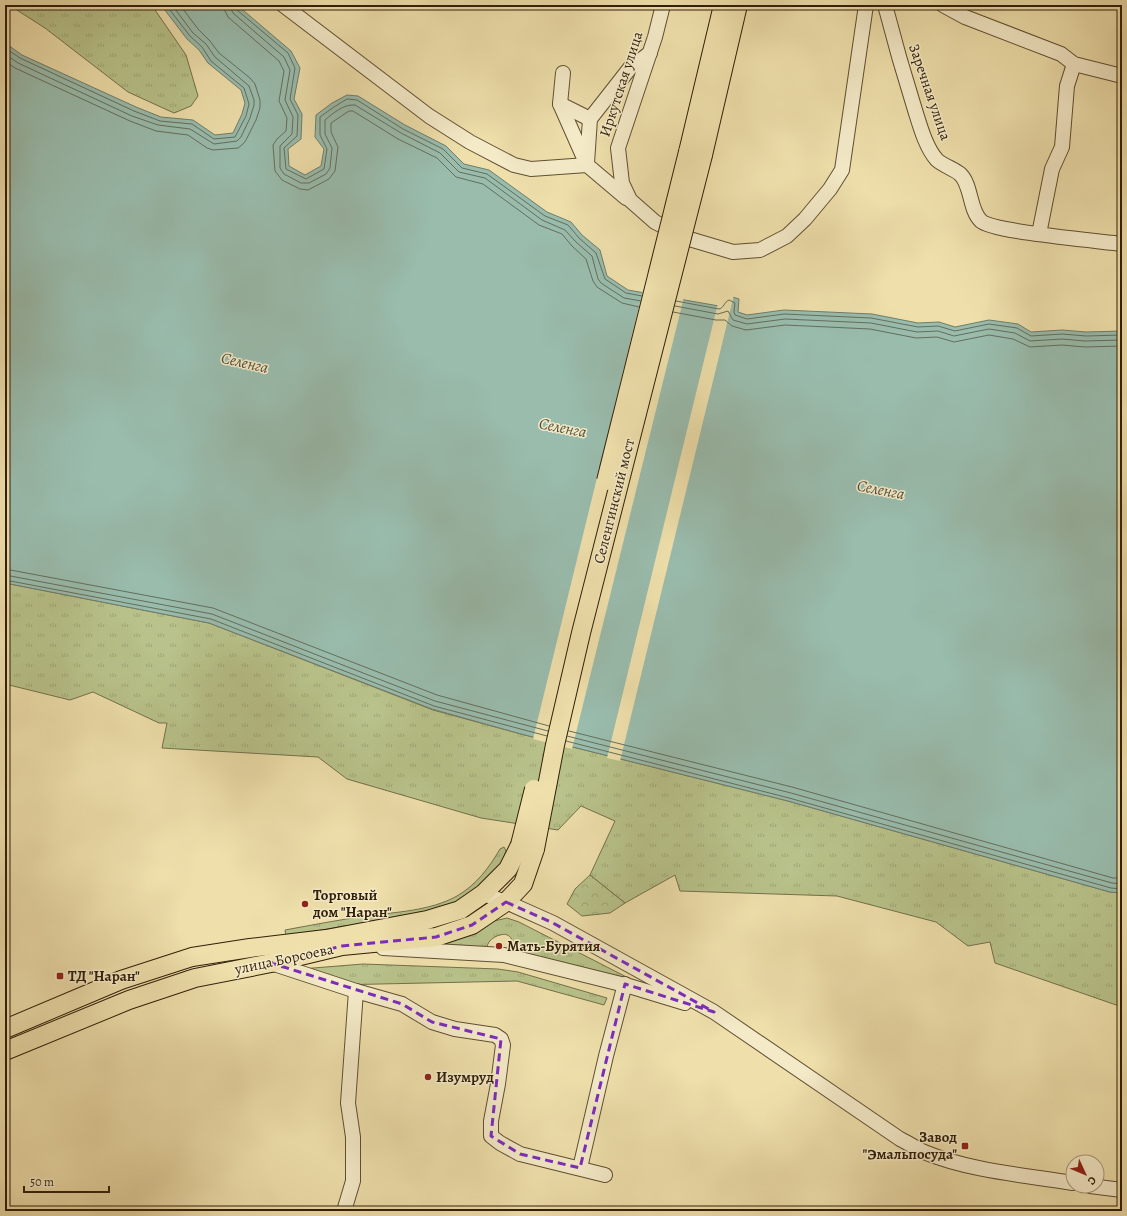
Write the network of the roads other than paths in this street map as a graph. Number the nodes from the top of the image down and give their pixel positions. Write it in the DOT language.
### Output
graph roads {
  1 [pos="282,5"];
  2 [pos="664,5"];
  3 [pos="723,5"];
  4 [pos="738,5"];
  5 [pos="866,5"];
  6 [pos="885,5"];
  7 [pos="943,5"];
  8 [pos="650,53"];
  9 [pos="1074,64"];
  10 [pos="563,73"];
  11 [pos="1122,76"];
  12 [pos="560,104"];
  13 [pos="590,119"];
  14 [pos="696,154"];
  15 [pos="587,165"];
  16 [pos="630,200"];
  17 [pos="1039,234"];
  18 [pos="1122,244"];
  19 [pos="527,847"];
  20 [pos="523,884"];
  21 [pos="483,894"];
  22 [pos="506,902"];
  23 [pos="524,910"];
  24 [pos="342,946"];
  25 [pos="271,963"];
  26 [pos="625,984"];
  27 [pos="356,991"];
  28 [pos="714,1012"];
  29 [pos="5,1030"];
  30 [pos="5,1051"];
  31 [pos="580,1168"];
  32 [pos="606,1175"];
  33 [pos="1065,1183"];
  34 [pos="1105,1188"];
  35 [pos="1122,1190"];
  36 [pos="344,1211"];
  1 -- 15 [label="street"];
  2 -- 8 [label="street, Иркутская улица"];
  3 -- 14 [label="main road"];
  4 -- 14 [label="main road"];
  5 -- 16 [label="street, Иркутская улица"];
  6 -- 17 [label="street, Заречная улица"];
  7 -- 9 [label="street"];
  8 -- 13 [label="street"];
  8 -- 16 [label="street, Иркутская улица"];
  9 -- 11 [label="street"];
  9 -- 17 [label="street"];
  10 -- 12 [label="street"];
  12 -- 13 [label="street"];
  12 -- 15 [label="street"];
  13 -- 15 [label="street"];
  14 -- 19 [label="main road, Селенгинский мост, bridge"];
  15 -- 16 [label="street"];
  17 -- 18 [label="street, Заречная улица"];
  19 -- 20 [label="main road, улица Борсоева"];
  19 -- 21 [label="main road, улица Борсоева"];
  20 -- 22 [label="main road, улица Борсоева"];
  20 -- 23 [label="street"];
  21 -- 22 [label="street"];
  21 -- 29 [label="main road, улица Борсоева"];
  22 -- 23 [label="street"];
  22 -- 24 [label="main road, улица Борсоева"];
  23 -- 28 [label="street"];
  24 -- 25 [label="main road, улица Борсоева"];
  24 -- 26 [label="street"];
  25 -- 27 [label="street"];
  25 -- 30 [label="main road, улица Борсоева"];
  26 -- 28 [label="street"];
  26 -- 31 [label="street"];
  27 -- 31 [label="street"];
  27 -- 36 [label="street"];
  28 -- 33 [label="street"];
  31 -- 32 [label="street"];
  34 -- 35 [label="street"];
}
